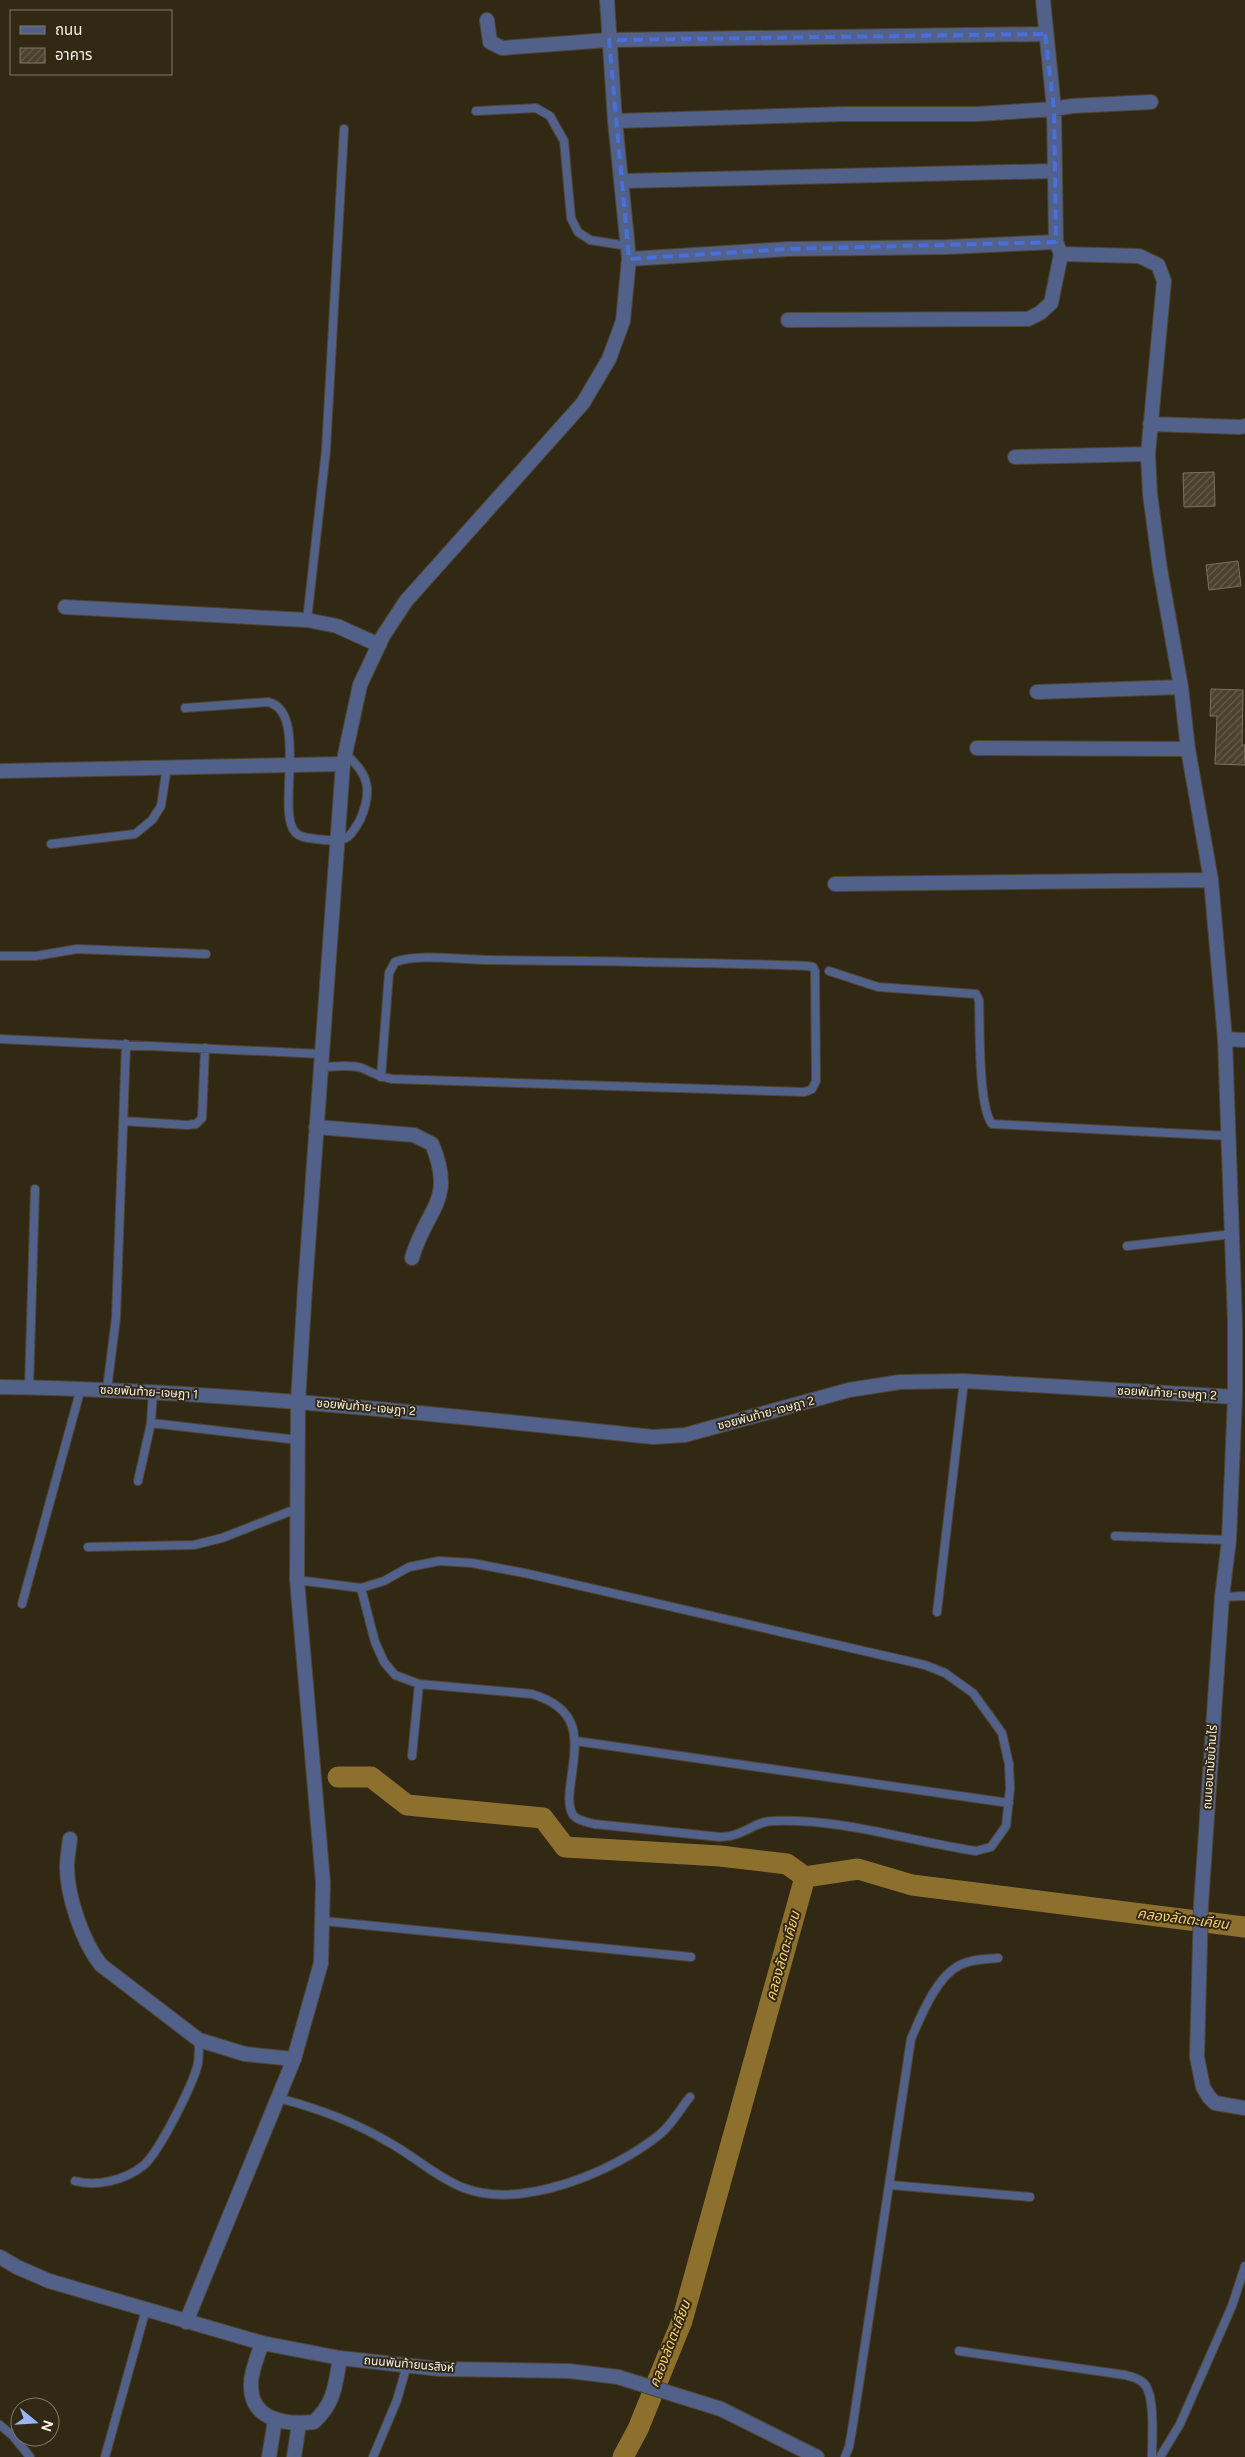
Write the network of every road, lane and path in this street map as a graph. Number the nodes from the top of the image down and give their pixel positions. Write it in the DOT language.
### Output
graph roads {
  1 [pos="608,0"];
  2 [pos="1043,0"];
  3 [pos="487,20"];
  4 [pos="1045,34"];
  5 [pos="609,40"];
  6 [pos="1151,102"];
  7 [pos="1054,109"];
  8 [pos="476,111"];
  9 [pos="615,121"];
  10 [pos="344,129"];
  11 [pos="1055,171"];
  12 [pos="621,181"];
  13 [pos="1059,248"];
  14 [pos="628,253"];
  15 [pos="788,320"];
  16 [pos="1150,424"];
  17 [pos="1245,426"];
  18 [pos="1148,454"];
  19 [pos="1016,457"];
  20 [pos="65,607"];
  21 [pos="307,620"];
  22 [pos="379,645"];
  23 [pos="1181,687"];
  24 [pos="1037,692"];
  25 [pos="185,708"];
  26 [pos="977,748"];
  27 [pos="1188,749"];
  28 [pos="344,759"];
  29 [pos="290,765"];
  30 [pos="167,767"];
  31 [pos="0,770"];
  32 [pos="337,841"];
  33 [pos="51,844"];
  34 [pos="1211,880"];
  35 [pos="835,884"];
  36 [pos="206,954"];
  37 [pos="0,956"];
  38 [pos="829,971"];
  39 [pos="0,1039"];
  40 [pos="1225,1039"];
  41 [pos="1245,1040"];
  42 [pos="126,1044"];
  43 [pos="206,1048"];
  44 [pos="321,1061"];
  45 [pos="381,1076"];
  46 [pos="123,1121"];
  47 [pos="316,1127"];
  48 [pos="1230,1136"];
  49 [pos="36,1189"];
  50 [pos="1233,1234"];
  51 [pos="1127,1246"];
  52 [pos="412,1258"];
  53 [pos="964,1381"];
  54 [pos="0,1387"];
  55 [pos="29,1387"];
  56 [pos="82,1388"];
  57 [pos="107,1389"];
  58 [pos="153,1391"];
  59 [pos="1235,1397"];
  60 [pos="298,1401"];
  61 [pos="151,1423"];
  62 [pos="298,1440"];
  63 [pos="138,1481"];
  64 [pos="296,1510"];
  65 [pos="1114,1536"];
  66 [pos="1229,1540"];
  67 [pos="88,1547"];
  68 [pos="297,1580"];
  69 [pos="361,1588"];
  70 [pos="1245,1596"];
  71 [pos="1222,1597"];
  72 [pos="22,1604"];
  73 [pos="937,1612"];
  74 [pos="419,1684"];
  75 [pos="576,1741"];
  76 [pos="412,1756"];
  77 [pos="1008,1803"];
  78 [pos="70,1839"];
  79 [pos="324,1921"];
  80 [pos="691,1957"];
  81 [pos="998,1958"];
  82 [pos="199,2040"];
  83 [pos="294,2059"];
  84 [pos="278,2098"];
  85 [pos="690,2098"];
  86 [pos="1245,2108"];
  87 [pos="75,2181"];
  88 [pos="890,2185"];
  89 [pos="1030,2197"];
  90 [pos="0,2257"];
  91 [pos="1245,2266"];
  92 [pos="146,2310"];
  93 [pos="186,2322"];
  94 [pos="262,2343"];
  95 [pos="960,2351"];
  96 [pos="340,2358"];
  97 [pos="407,2365"];
  98 [pos="275,2420"];
  99 [pos="299,2424"];
  100 [pos="0,2425"];
  101 [pos="812,2456"];
  102 [pos="30,2457"];
  103 [pos="105,2457"];
  104 [pos="269,2457"];
  105 [pos="294,2457"];
  106 [pos="373,2457"];
  107 [pos="845,2457"];
  108 [pos="1152,2457"];
  109 [pos="1160,2457"];
  1 -- 5 [label="street"];
  2 -- 4 [label="street"];
  3 -- 5 [label="street"];
  4 -- 5 [label="street"];
  4 -- 7 [label="street"];
  5 -- 9 [label="street"];
  6 -- 7 [label="street"];
  7 -- 9 [label="street"];
  7 -- 11 [label="street"];
  8 -- 14 [label="lane"];
  9 -- 12 [label="street"];
  10 -- 21 [label="lane"];
  11 -- 12 [label="street"];
  11 -- 13 [label="street"];
  12 -- 14 [label="street"];
  13 -- 14 [label="street, ถนนอนามัยบ้านไร่"];
  13 -- 15 [label="street"];
  13 -- 16 [label="street, ถนนอนามัยบ้านไร่"];
  14 -- 22 [label="street"];
  16 -- 17 [label="street"];
  16 -- 18 [label="street, ถนนอนามัยบ้านไร่"];
  18 -- 19 [label="street"];
  18 -- 23 [label="street, ถนนอนามัยบ้านไร่"];
  20 -- 21 [label="street"];
  21 -- 22 [label="street"];
  22 -- 28 [label="street"];
  23 -- 24 [label="street"];
  23 -- 27 [label="street, ถนนอนามัยบ้านไร่"];
  25 -- 29 [label="lane"];
  26 -- 27 [label="street"];
  27 -- 34 [label="street, ถนนอนามัยบ้านไร่"];
  28 -- 29 [label="street"];
  28 -- 32 [label="street"];
  28 -- 32 [label="lane"];
  29 -- 30 [label="street"];
  29 -- 32 [label="lane"];
  30 -- 31 [label="street"];
  30 -- 33 [label="lane"];
  32 -- 44 [label="street"];
  34 -- 35 [label="street"];
  34 -- 40 [label="street, ถนนอนามัยบ้านไร่"];
  36 -- 37 [label="lane"];
  38 -- 48 [label="lane"];
  39 -- 42 [label="lane"];
  40 -- 41 [label="street"];
  40 -- 48 [label="street, ถนนอนามัยบ้านไร่"];
  42 -- 43 [label="lane"];
  42 -- 46 [label="lane"];
  43 -- 44 [label="lane"];
  43 -- 46 [label="lane"];
  44 -- 45 [label="lane"];
  44 -- 47 [label="street"];
  45 -- 45 [label="lane"];
  46 -- 57 [label="lane"];
  47 -- 52 [label="street"];
  47 -- 60 [label="street"];
  48 -- 50 [label="street, ถนนอนามัยบ้านไร่"];
  49 -- 55 [label="lane"];
  50 -- 51 [label="lane"];
  50 -- 59 [label="street, ถนนอนามัยบ้านไร่"];
  53 -- 59 [label="street, ซอยพันท้าย-เจษฎา 2"];
  53 -- 60 [label="street, ซอยพันท้าย-เจษฎา 2"];
  53 -- 73 [label="lane"];
  54 -- 55 [label="street, ซอยพันท้าย-เจษฎา 1"];
  55 -- 56 [label="street, ซอยพันท้าย-เจษฎา 1"];
  56 -- 57 [label="street, ซอยพันท้าย-เจษฎา 1"];
  56 -- 72 [label="lane"];
  57 -- 58 [label="street, ซอยพันท้าย-เจษฎา 1"];
  58 -- 60 [label="street, ซอยพันท้าย-เจษฎา 1"];
  58 -- 61 [label="lane"];
  59 -- 66 [label="street, ถนนอนามัยบ้านไร่"];
  60 -- 62 [label="street"];
  61 -- 62 [label="lane"];
  61 -- 63 [label="lane"];
  62 -- 64 [label="street"];
  64 -- 67 [label="lane"];
  64 -- 68 [label="street"];
  65 -- 66 [label="lane"];
  66 -- 71 [label="street, ถนนอนามัยบ้านไร่"];
  68 -- 69 [label="lane"];
  68 -- 79 [label="street"];
  69 -- 74 [label="lane"];
  69 -- 77 [label="lane"];
  70 -- 71 [label="lane"];
  71 -- 86 [label="street, ถนนอนามัยบ้านไร่"];
  74 -- 75 [label="lane"];
  74 -- 76 [label="lane"];
  75 -- 77 [label="lane"];
  75 -- 77 [label="lane"];
  78 -- 82 [label="street"];
  79 -- 80 [label="lane"];
  79 -- 83 [label="street"];
  81 -- 88 [label="lane"];
  82 -- 83 [label="street"];
  82 -- 87 [label="lane"];
  83 -- 84 [label="street"];
  84 -- 85 [label="lane"];
  84 -- 93 [label="street"];
  88 -- 89 [label="lane"];
  88 -- 107 [label="lane"];
  90 -- 92 [label="street, ถนนพันท้ายนรสิงห์"];
  91 -- 109 [label="lane"];
  92 -- 93 [label="street, ถนนพันท้ายนรสิงห์"];
  92 -- 103 [label="lane"];
  93 -- 94 [label="street, ถนนพันท้ายนรสิงห์"];
  94 -- 96 [label="street, ถนนพันท้ายนรสิงห์"];
  94 -- 98 [label="street"];
  95 -- 108 [label="lane"];
  96 -- 97 [label="street, ถนนพันท้ายนรสิงห์"];
  96 -- 99 [label="street"];
  97 -- 101 [label="street, ถนนพันท้ายนรสิงห์"];
  97 -- 106 [label="lane"];
  98 -- 99 [label="street"];
  98 -- 104 [label="street"];
  99 -- 105 [label="street"];
  100 -- 102 [label="lane"];
}
